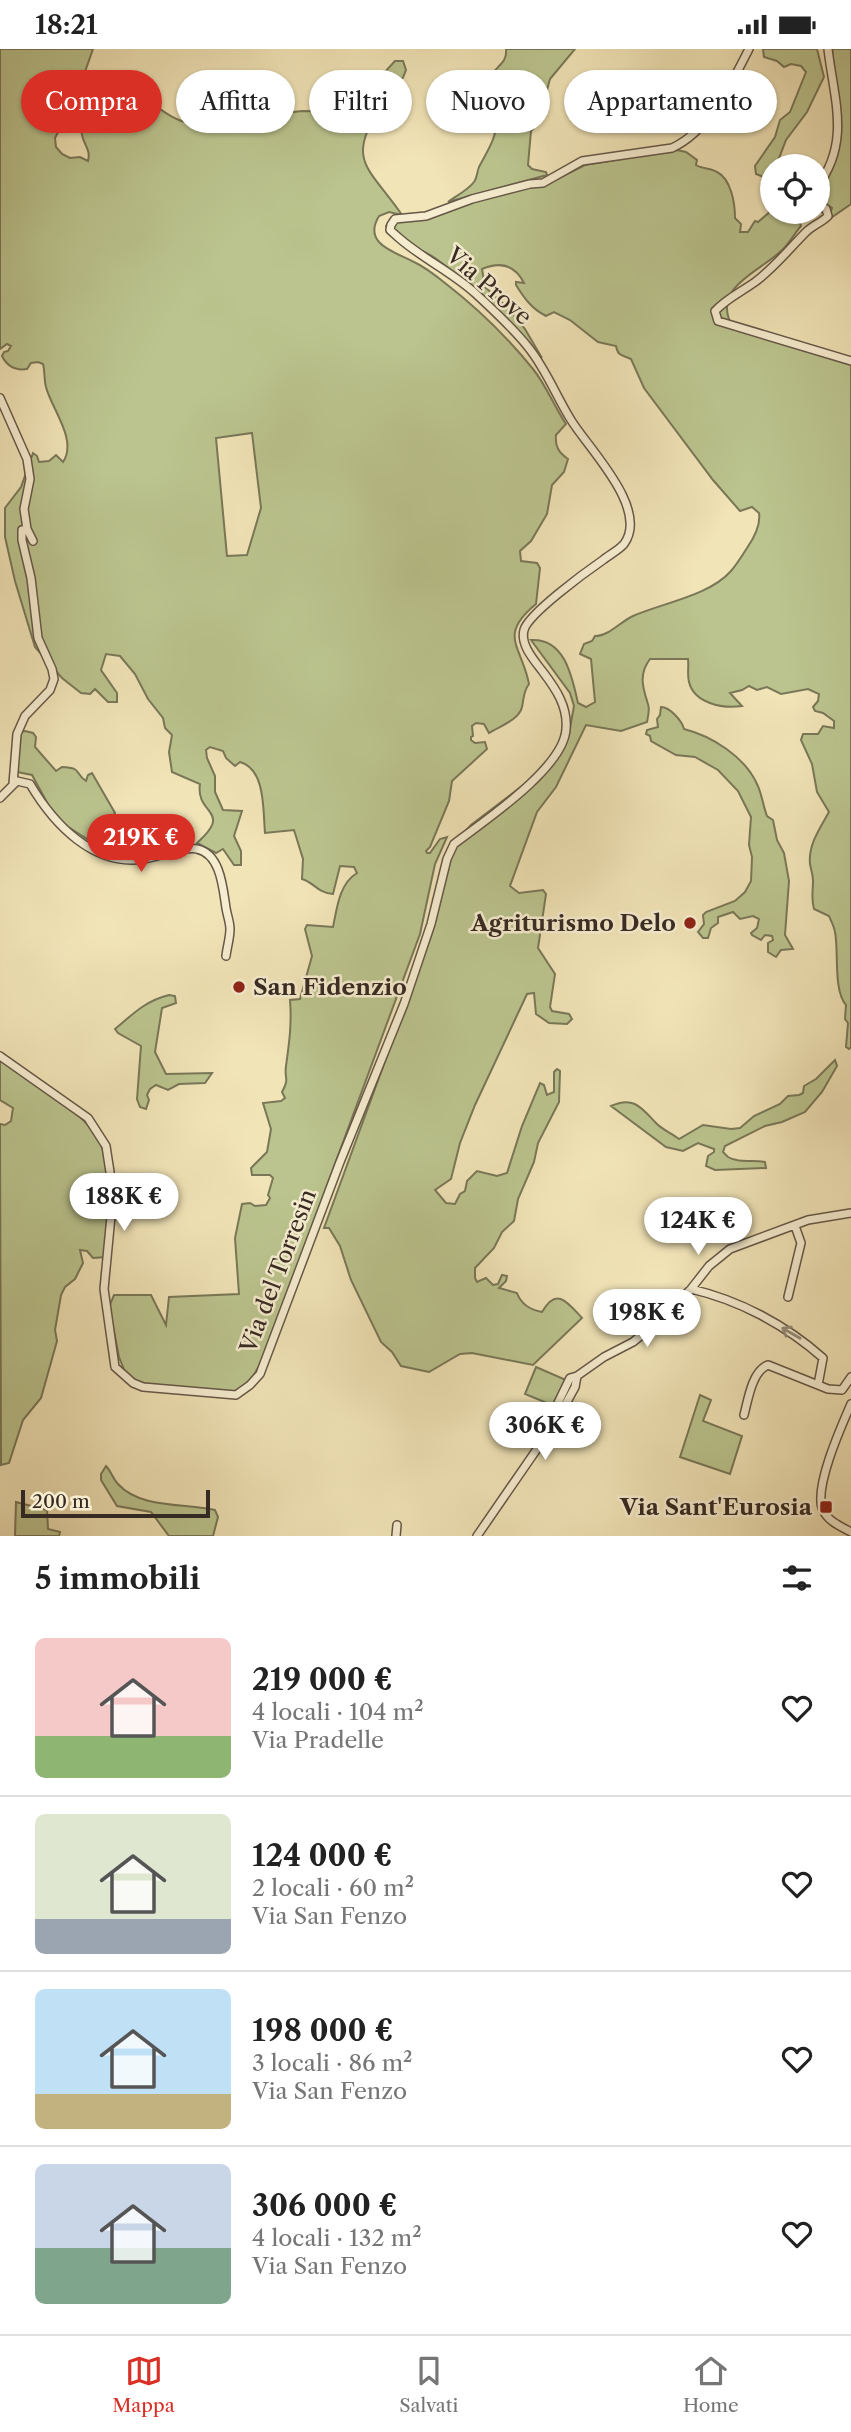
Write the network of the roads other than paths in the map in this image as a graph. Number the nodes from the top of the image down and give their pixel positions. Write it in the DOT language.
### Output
graph roads {
  1 [pos="749,49"];
  2 [pos="828,49"];
  3 [pos="830,168"];
  4 [pos="819,224"];
  5 [pos="851,361"];
  6 [pos="0,398"];
  7 [pos="27,529"];
  8 [pos="33,541"];
  9 [pos="566,730"];
  10 [pos="13,785"];
  11 [pos="0,798"];
  12 [pos="226,956"];
  13 [pos="0,1056"];
  14 [pos="851,1213"];
  15 [pos="795,1226"];
  16 [pos="691,1289"];
  17 [pos="788,1297"];
  18 [pos="577,1376"];
  19 [pos="851,1377"];
  20 [pos="818,1385"];
  21 [pos="851,1404"];
  22 [pos="556,1407"];
  23 [pos="744,1415"];
  24 [pos="397,1525"];
  25 [pos="851,1532"];
  26 [pos="396,1536"];
  27 [pos="477,1536"];
  1 -- 9 [label="street, Via Prove"];
  2 -- 3 [label="street"];
  4 -- 5 [label="street"];
  6 -- 7 [label="street"];
  7 -- 8 [label="street"];
  7 -- 10 [label="street"];
  9 -- 13 [label="street, Via del Torresin"];
  10 -- 11 [label="street"];
  10 -- 12 [label="street"];
  14 -- 15 [label="street"];
  15 -- 16 [label="street"];
  15 -- 17 [label="street"];
  16 -- 18 [label="street"];
  20 -- 16 [label="street, one-way"];
  18 -- 22 [label="street"];
  18 -- 27 [label="street"];
  19 -- 20 [label="street"];
  20 -- 23 [label="street"];
  21 -- 25 [label="street"];
  24 -- 26 [label="street"];
}
